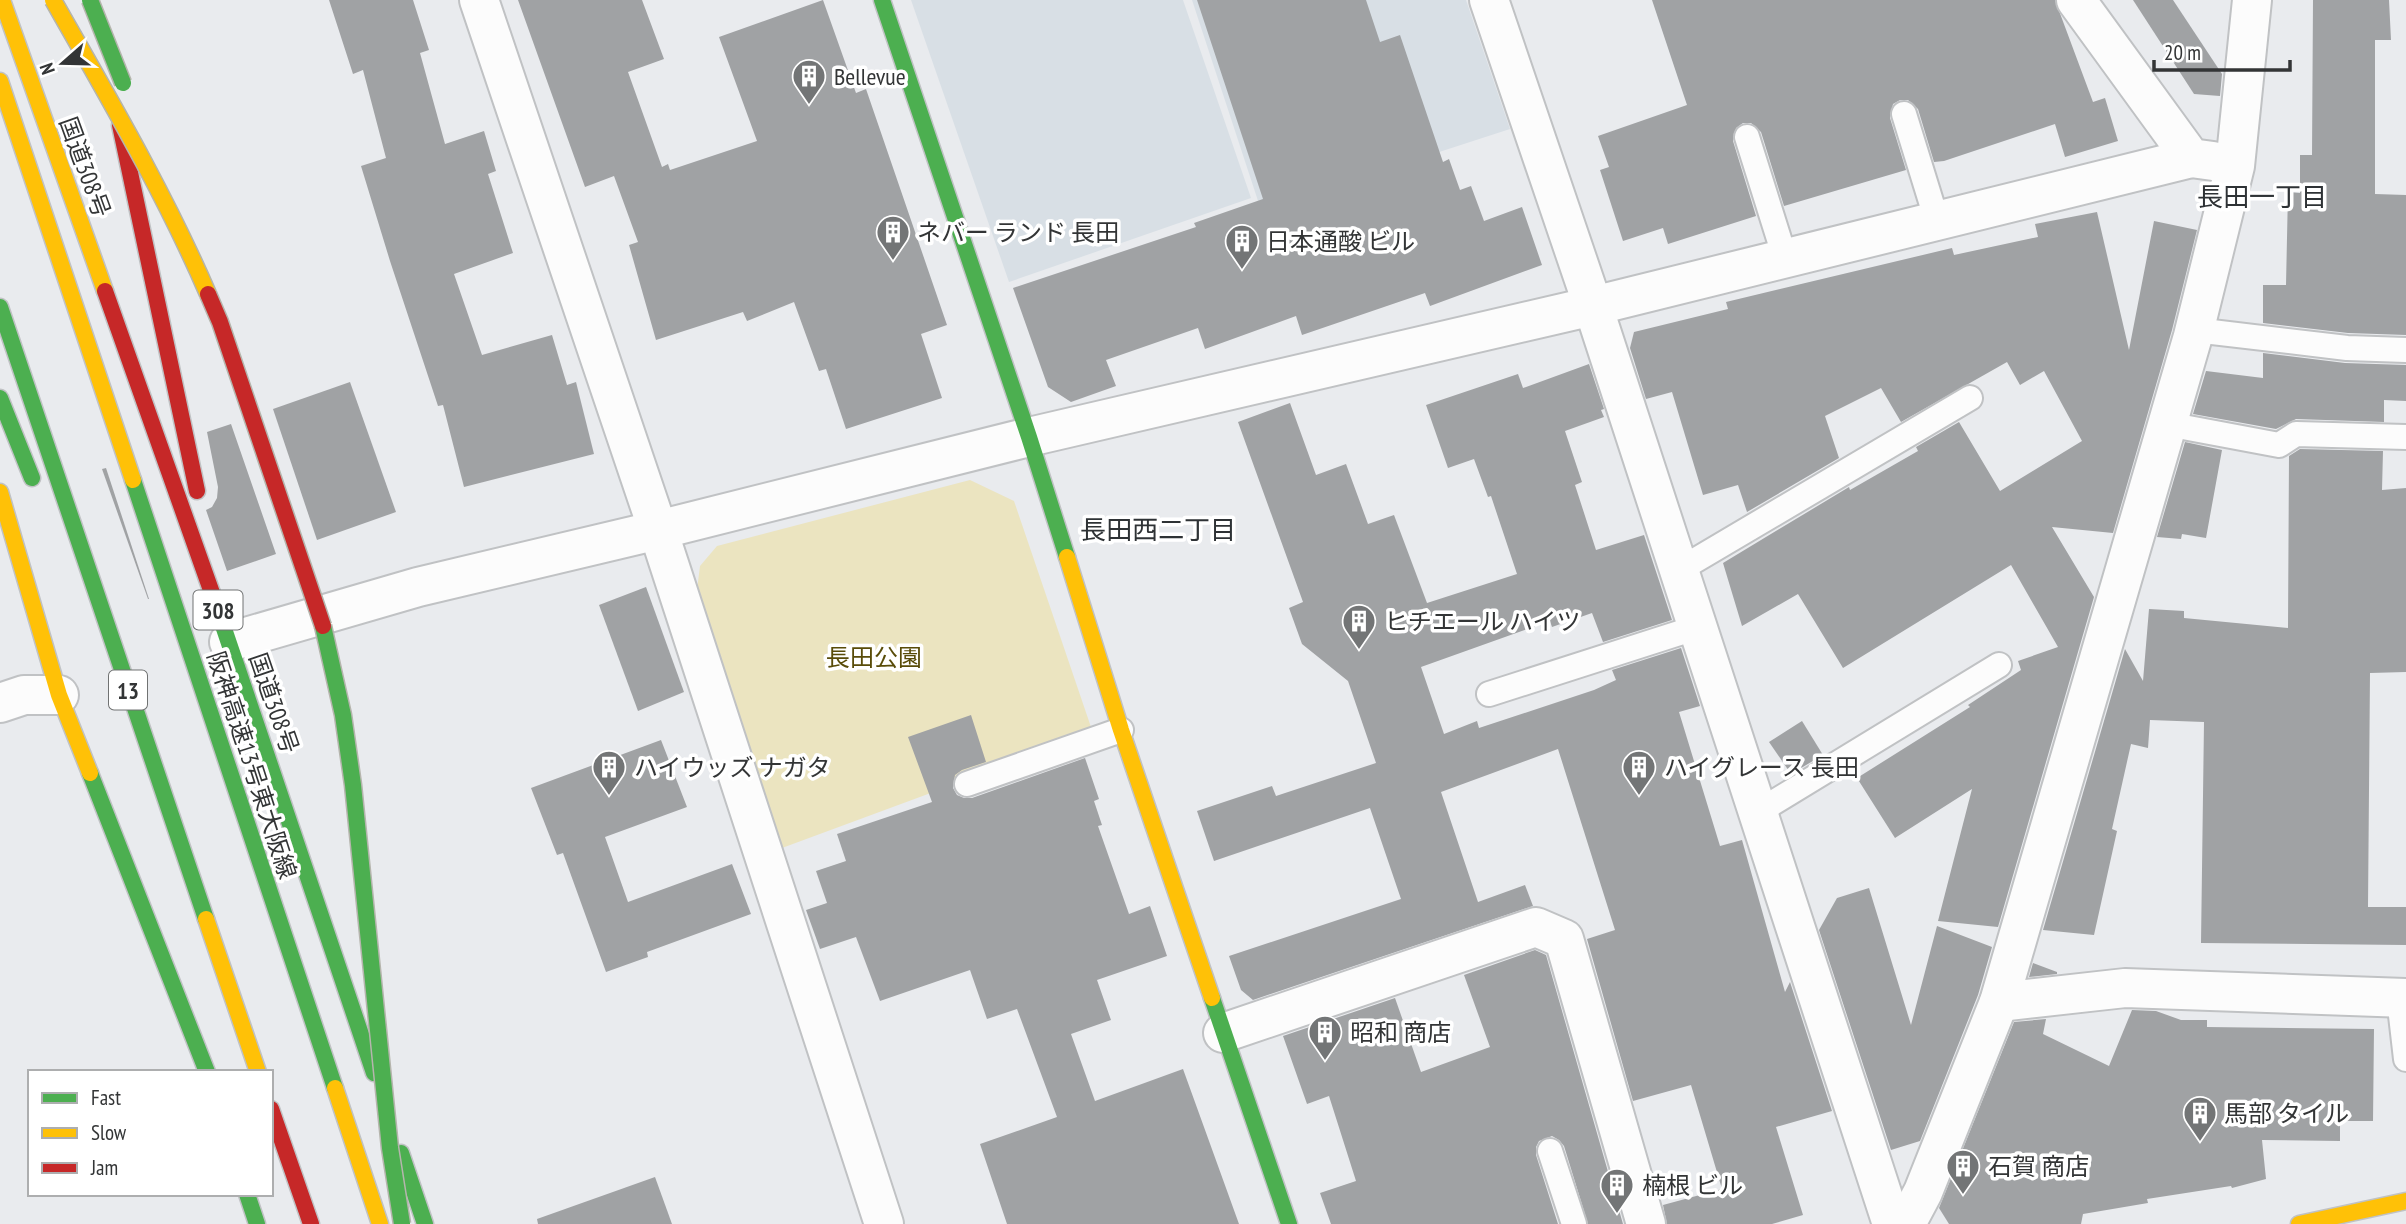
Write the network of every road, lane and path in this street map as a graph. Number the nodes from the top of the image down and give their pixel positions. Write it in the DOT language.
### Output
graph roads {
  1 [pos="2,0"];
  2 [pos="53,0"];
  3 [pos="92,0"];
  4 [pos="479,0"];
  5 [pos="883,0"];
  6 [pos="1489,0"];
  7 [pos="2076,0"];
  8 [pos="2252,0"];
  9 [pos="0,81"];
  10 [pos="1904,114"];
  11 [pos="1746,137"];
  12 [pos="2192,158"];
  13 [pos="2235,166"];
  14 [pos="1937,220"];
  15 [pos="184,238"];
  16 [pos="1785,258"];
  17 [pos="1593,306"];
  18 [pos="0,307"];
  19 [pos="2195,330"];
  20 [pos="2406,350"];
  21 [pos="0,398"];
  22 [pos="1970,398"];
  23 [pos="2167,424"];
  24 [pos="2406,436"];
  25 [pos="1029,438"];
  26 [pos="36,488"];
  27 [pos="0,492"];
  28 [pos="658,530"];
  29 [pos="5,567"];
  30 [pos="1679,570"];
  31 [pos="83,603"];
  32 [pos="1698,626"];
  33 [pos="229,642"];
  34 [pos="1999,665"];
  35 [pos="1489,694"];
  36 [pos="59,695"];
  37 [pos="0,704"];
  38 [pos="1121,730"];
  39 [pos="967,784"];
  40 [pos="1758,811"];
  41 [pos="177,834"];
  42 [pos="2402,998"];
  43 [pos="1999,1002"];
  44 [pos="1223,1032"];
  45 [pos="2406,1059"];
  46 [pos="206,1070"];
  47 [pos="257,1070"];
  48 [pos="273,1115"];
  49 [pos="1550,1151"];
  50 [pos="248,1196"];
  51 [pos="2406,1201"];
  52 [pos="257,1224"];
  53 [pos="311,1224"];
  54 [pos="380,1224"];
  55 [pos="402,1224"];
  56 [pos="425,1224"];
  57 [pos="884,1224"];
  58 [pos="1289,1224"];
  59 [pos="1574,1224"];
  60 [pos="1646,1224"];
  61 [pos="1892,1224"];
  62 [pos="1906,1224"];
  63 [pos="2299,1224"];
  1 -- 33 [label="main road, 国道308号 / 308"];
  2 -- 15 [label="main road, bridge"];
  3 -- 15 [label="main road, bridge"];
  3 -- 33 [label="main road, 308"];
  4 -- 28 [label="street"];
  5 -- 25 [label="main road"];
  6 -- 17 [label="street"];
  7 -- 12 [label="street"];
  8 -- 13 [label="street"];
  9 -- 54 [label="main road, 阪神高速13号東大阪線"];
  10 -- 14 [label="lane"];
  11 -- 16 [label="lane"];
  12 -- 13 [label="street"];
  12 -- 14 [label="street"];
  13 -- 19 [label="street"];
  14 -- 16 [label="street"];
  15 -- 55 [label="main road, bridge"];
  16 -- 17 [label="street"];
  17 -- 25 [label="street"];
  17 -- 30 [label="street"];
  18 -- 41 [label="main road, 13"];
  19 -- 20 [label="lane"];
  19 -- 23 [label="street"];
  21 -- 26 [label="main road"];
  22 -- 30 [label="lane"];
  23 -- 24 [label="lane"];
  23 -- 43 [label="street"];
  25 -- 28 [label="street"];
  25 -- 38 [label="main road"];
  27 -- 36 [label="main road"];
  28 -- 33 [label="street"];
  28 -- 57 [label="street"];
  29 -- 36 [label="main road"];
  30 -- 32 [label="street"];
  31 -- 41 [label="main road"];
  32 -- 35 [label="lane"];
  32 -- 40 [label="street"];
  33 -- 56 [label="main road, 国道308号 / 308"];
  34 -- 40 [label="lane"];
  36 -- 37 [label="street"];
  36 -- 46 [label="main road"];
  38 -- 39 [label="lane"];
  38 -- 44 [label="main road"];
  40 -- 61 [label="street"];
  41 -- 47 [label="main road, 13"];
  42 -- 43 [label="street"];
  42 -- 45 [label="lane"];
  43 -- 62 [label="street"];
  44 -- 58 [label="main road"];
  44 -- 60 [label="street"];
  48 -- 53 [label="main road"];
  49 -- 59 [label="lane"];
  50 -- 52 [label="main road"];
  51 -- 63 [label="main road"];
}
